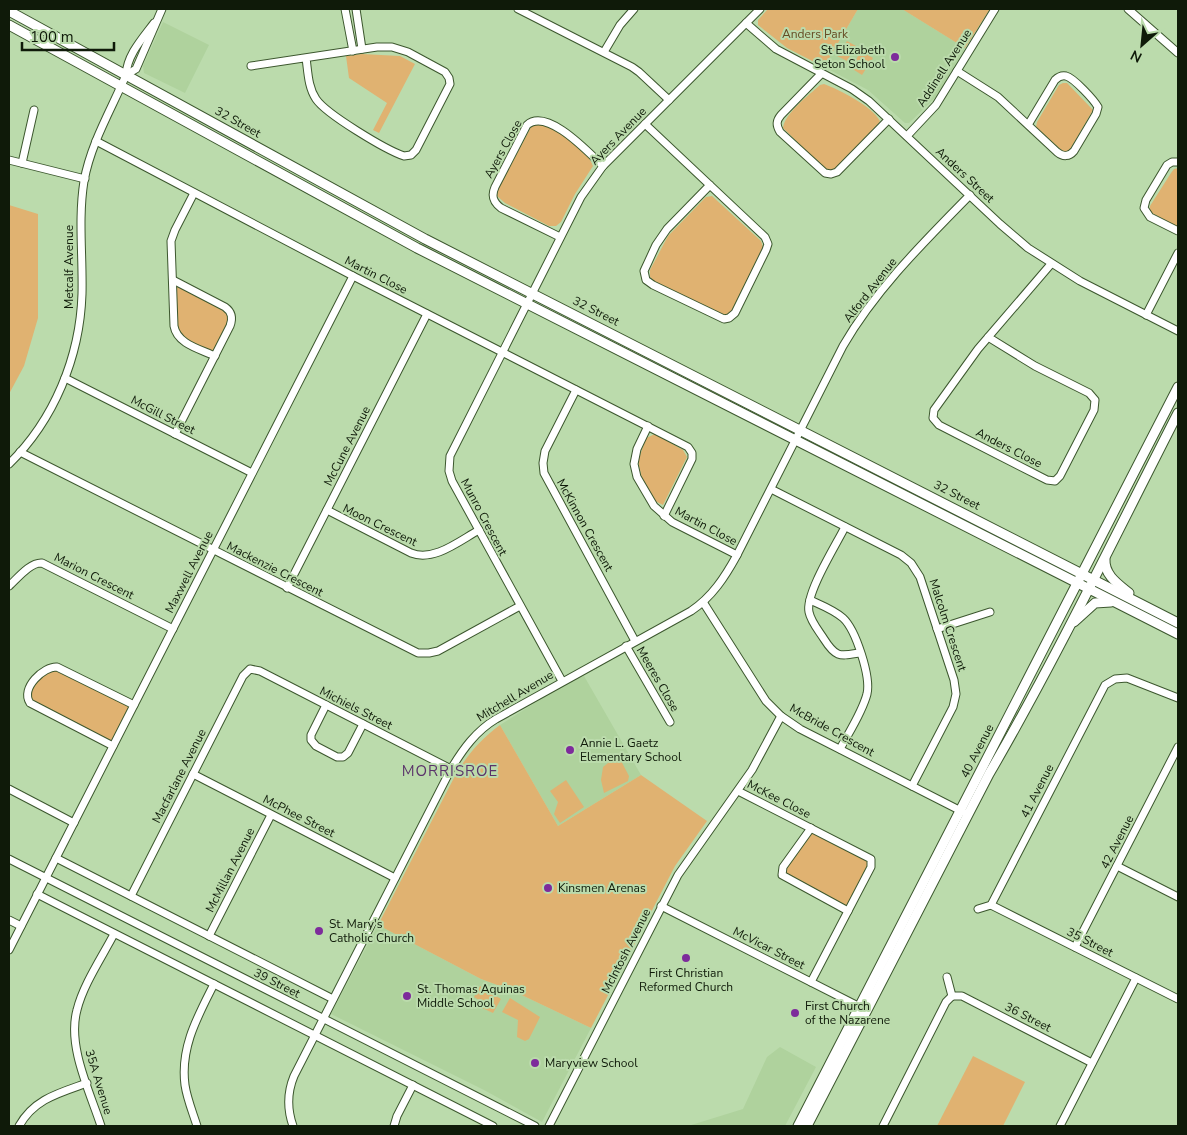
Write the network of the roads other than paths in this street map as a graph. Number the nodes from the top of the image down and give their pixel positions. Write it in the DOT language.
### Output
graph roads {
  1 [pos="162,9"];
  2 [pos="346,9"];
  3 [pos="356,9"];
  4 [pos="518,9"];
  5 [pos="634,9"];
  6 [pos="760,9"];
  7 [pos="995,9"];
  8 [pos="1128,9"];
  9 [pos="9,11"];
  10 [pos="746,23"];
  11 [pos="9,25"];
  12 [pos="362,49"];
  13 [pos="353,51"];
  14 [pos="604,52"];
  15 [pos="1178,53"];
  16 [pos="306,58"];
  17 [pos="251,66"];
  18 [pos="957,71"];
  19 [pos="821,74"];
  20 [pos="126,75"];
  21 [pos="121,87"];
  22 [pos="669,100"];
  23 [pos="34,110"];
  24 [pos="888,119"];
  25 [pos="645,124"];
  26 [pos="1028,124"];
  27 [pos="907,136"];
  28 [pos="96,141"];
  29 [pos="9,160"];
  30 [pos="1178,162"];
  31 [pos="22,163"];
  32 [pos="603,166"];
  33 [pos="85,179"];
  34 [pos="710,185"];
  35 [pos="194,193"];
  36 [pos="970,195"];
  37 [pos="1178,231"];
  38 [pos="560,237"];
  39 [pos="1178,253"];
  40 [pos="1051,264"];
  41 [pos="353,276"];
  42 [pos="173,280"];
  43 [pos="532,292"];
  44 [pos="526,304"];
  45 [pos="427,314"];
  46 [pos="1146,315"];
  47 [pos="1178,331"];
  48 [pos="988,337"];
  49 [pos="502,352"];
  50 [pos="215,356"];
  51 [pos="65,378"];
  52 [pos="1178,387"];
  53 [pos="576,390"];
  54 [pos="1178,413"];
  55 [pos="648,426"];
  56 [pos="801,429"];
  57 [pos="175,434"];
  58 [pos="795,441"];
  59 [pos="20,452"];
  60 [pos="9,464"];
  61 [pos="252,473"];
  62 [pos="771,489"];
  63 [pos="327,510"];
  64 [pos="664,516"];
  65 [pos="845,527"];
  66 [pos="479,530"];
  67 [pos="213,550"];
  68 [pos="1106,554"];
  69 [pos="737,555"];
  70 [pos="1082,573"];
  71 [pos="1093,579"];
  72 [pos="1077,583"];
  73 [pos="9,586"];
  74 [pos="287,588"];
  75 [pos="1088,588"];
  76 [pos="810,600"];
  77 [pos="703,602"];
  78 [pos="1114,602"];
  79 [pos="1141,603"];
  80 [pos="520,606"];
  81 [pos="990,612"];
  82 [pos="1178,623"];
  83 [pos="173,629"];
  84 [pos="937,629"];
  85 [pos="1065,634"];
  86 [pos="1178,634"];
  87 [pos="635,641"];
  88 [pos="626,646"];
  89 [pos="860,653"];
  90 [pos="250,669"];
  91 [pos="562,682"];
  92 [pos="1178,698"];
  93 [pos="134,705"];
  94 [pos="326,705"];
  95 [pos="781,716"];
  96 [pos="670,722"];
  97 [pos="363,724"];
  98 [pos="113,746"];
  99 [pos="1178,747"];
  100 [pos="840,749"];
  101 [pos="451,769"];
  102 [pos="193,774"];
  103 [pos="912,786"];
  104 [pos="9,790"];
  105 [pos="738,790"];
  106 [pos="964,812"];
  107 [pos="271,814"];
  108 [pos="74,823"];
  109 [pos="811,828"];
  110 [pos="56,858"];
  111 [pos="9,859"];
  112 [pos="1117,866"];
  113 [pos="46,877"];
  114 [pos="396,878"];
  115 [pos="37,894"];
  116 [pos="131,896"];
  117 [pos="1178,897"];
  118 [pos="991,904"];
  119 [pos="661,906"];
  120 [pos="978,909"];
  121 [pos="848,910"];
  122 [pos="9,920"];
  123 [pos="21,926"];
  124 [pos="114,934"];
  125 [pos="209,936"];
  126 [pos="1075,947"];
  127 [pos="9,950"];
  128 [pos="948,977"];
  129 [pos="1136,978"];
  130 [pos="811,982"];
  131 [pos="214,984"];
  132 [pos="952,996"];
  133 [pos="333,999"];
  134 [pos="1178,1000"];
  135 [pos="863,1009"];
  136 [pos="323,1019"];
  137 [pos="315,1036"];
  138 [pos="1092,1063"];
  139 [pos="87,1083"];
  140 [pos="412,1086"];
  141 [pos="485,1124"];
  142 [pos="18,1126"];
  143 [pos="101,1126"];
  144 [pos="197,1126"];
  145 [pos="293,1126"];
  146 [pos="394,1126"];
  147 [pos="492,1126"];
  148 [pos="535,1126"];
  149 [pos="549,1126"];
  150 [pos="798,1126"];
  151 [pos="807,1126"];
  152 [pos="883,1126"];
  153 [pos="1060,1126"];
  1 -- 20 [label="street, Metcalf Avenue"];
  2 -- 13 [label="street"];
  3 -- 12 [label="street"];
  4 -- 14 [label="street"];
  5 -- 14 [label="street"];
  6 -- 10 [label="street, Ayers Avenue"];
  7 -- 18 [label="street, Addinell Avenue"];
  8 -- 15 [label="street"];
  9 -- 20 [label="main road, 32 Street"];
  10 -- 19 [label="street, Anders Street"];
  10 -- 22 [label="street, Ayers Avenue"];
  11 -- 21 [label="main road, 32 Street"];
  12 -- 13 [label="street"];
  12 -- 16 [label="street"];
  13 -- 16 [label="street"];
  14 -- 22 [label="street"];
  16 -- 17 [label="street"];
  18 -- 26 [label="street"];
  18 -- 27 [label="street, Addinell Avenue"];
  19 -- 24 [label="street, Anders Street"];
  19 -- 24 [label="street"];
  20 -- 21 [label="street, Metcalf Avenue"];
  20 -- 43 [label="main road, 32 Street"];
  21 -- 28 [label="street, Metcalf Avenue"];
  21 -- 44 [label="main road, 32 Street"];
  22 -- 25 [label="street, Ayers Avenue"];
  23 -- 31 [label="street"];
  24 -- 27 [label="street, Anders Street"];
  25 -- 32 [label="street, Ayers Avenue"];
  25 -- 34 [label="street"];
  26 -- 26 [label="street"];
  27 -- 36 [label="street, Anders Street"];
  28 -- 33 [label="street, Metcalf Avenue"];
  28 -- 35 [label="street, Martin Close"];
  29 -- 31 [label="street"];
  30 -- 37 [label="street"];
  31 -- 33 [label="street"];
  32 -- 38 [label="street, Ayers Avenue"];
  32 -- 38 [label="street, Ayers Close"];
  33 -- 51 [label="street, Metcalf Avenue"];
  34 -- 34 [label="street"];
  35 -- 41 [label="street, Martin Close"];
  35 -- 42 [label="street"];
  36 -- 40 [label="street, Anders Street"];
  36 -- 56 [label="street, Alford Avenue"];
  38 -- 43 [label="street, Ayers Avenue"];
  39 -- 46 [label="street"];
  40 -- 46 [label="street, Anders Street"];
  40 -- 48 [label="street, Anders Close"];
  41 -- 45 [label="street, Martin Close"];
  41 -- 61 [label="street, Maxwell Avenue"];
  42 -- 50 [label="street"];
  42 -- 50 [label="street"];
  43 -- 44 [label="street, Ayers Avenue"];
  43 -- 56 [label="main road, 32 Street"];
  44 -- 49 [label="street, Munro Crescent"];
  44 -- 58 [label="main road, 32 Street"];
  45 -- 49 [label="street, Martin Close"];
  45 -- 63 [label="street, McCune Avenue"];
  46 -- 47 [label="street, Anders Street"];
  48 -- 48 [label="street, Anders Close"];
  49 -- 53 [label="street, Martin Close"];
  49 -- 66 [label="street, Munro Crescent"];
  50 -- 57 [label="street"];
  51 -- 57 [label="street, McGill Street"];
  51 -- 59 [label="street, Metcalf Avenue"];
  52 -- 70 [label="main road, 40 Avenue"];
  53 -- 55 [label="street, Martin Close"];
  53 -- 87 [label="street, McKinnon Crescent"];
  54 -- 68 [label="main road, 40 Avenue"];
  55 -- 64 [label="street, Martin Close"];
  55 -- 64 [label="street, Martin Close"];
  56 -- 58 [label="street, Alford Avenue"];
  56 -- 70 [label="main road, 32 Street"];
  57 -- 61 [label="street, McGill Street"];
  58 -- 62 [label="street, Mitchell Avenue"];
  58 -- 72 [label="main road, 32 Street"];
  59 -- 60 [label="street, Metcalf Avenue"];
  59 -- 67 [label="street, Mackenzie Crescent"];
  61 -- 67 [label="street, Maxwell Avenue"];
  62 -- 65 [label="street, Malcolm Crescent"];
  62 -- 69 [label="street, Mitchell Avenue"];
  63 -- 66 [label="street, Moon Crescent"];
  63 -- 74 [label="street, McCune Avenue"];
  64 -- 69 [label="street, Martin Close"];
  65 -- 76 [label="street"];
  65 -- 84 [label="street, Malcolm Crescent"];
  66 -- 80 [label="street, Munro Crescent"];
  67 -- 74 [label="street, Mackenzie Crescent"];
  67 -- 83 [label="street, Maxwell Avenue"];
  68 -- 71 [label="main road, 40 Avenue"];
  68 -- 79 [label="main road"];
  69 -- 77 [label="street, Mitchell Avenue"];
  70 -- 71 [label="main road, 32 Street"];
  70 -- 72 [label="main road, 40 Avenue"];
  71 -- 75 [label="main road, 40 Avenue"];
  71 -- 79 [label="main road, 32 Street"];
  72 -- 75 [label="main road, 32 Street"];
  72 -- 106 [label="main road, 40 Avenue"];
  73 -- 83 [label="street, Marion Crescent"];
  74 -- 80 [label="street, Mackenzie Crescent"];
  75 -- 78 [label="main road, 32 Street"];
  75 -- 85 [label="main road, 40 Avenue"];
  76 -- 89 [label="street"];
  76 -- 89 [label="street"];
  77 -- 87 [label="street, Mitchell Avenue"];
  77 -- 95 [label="street, McBride Crescent"];
  78 -- 85 [label="main road"];
  78 -- 86 [label="main road, 32 Street"];
  79 -- 82 [label="main road, 32 Street"];
  80 -- 91 [label="street, Munro Crescent"];
  81 -- 84 [label="street"];
  83 -- 93 [label="street, Maxwell Avenue"];
  84 -- 103 [label="street, Malcolm Crescent"];
  85 -- 106 [label="main road, 40 Avenue"];
  87 -- 88 [label="street, Mitchell Avenue"];
  88 -- 91 [label="street, Mitchell Avenue"];
  88 -- 96 [label="street, Meeres Close"];
  89 -- 100 [label="street"];
  90 -- 94 [label="street, Michiels Street"];
  90 -- 102 [label="street, Macfarlane Avenue"];
  91 -- 101 [label="street, Mitchell Avenue"];
  92 -- 118 [label="street, 41 Avenue"];
  93 -- 98 [label="street, Maxwell Avenue"];
  93 -- 98 [label="street"];
  94 -- 97 [label="street, Michiels Street"];
  94 -- 97 [label="street"];
  95 -- 100 [label="street, McBride Crescent"];
  95 -- 105 [label="street, McIntosh Avenue"];
  97 -- 101 [label="street, Michiels Street"];
  98 -- 108 [label="street, Maxwell Avenue"];
  99 -- 112 [label="street, 42 Avenue"];
  100 -- 103 [label="street, McBride Crescent"];
  101 -- 114 [label="street, Mitchell Avenue"];
  102 -- 107 [label="street, McPhee Street"];
  102 -- 116 [label="street, Macfarlane Avenue"];
  103 -- 106 [label="street, McBride Crescent"];
  104 -- 108 [label="street"];
  105 -- 109 [label="street, McKee Close"];
  105 -- 119 [label="street, McIntosh Avenue"];
  106 -- 135 [label="main road, 40 Avenue"];
  107 -- 114 [label="street, McPhee Street"];
  107 -- 125 [label="street, McMillan Avenue"];
  108 -- 110 [label="street, Maxwell Avenue"];
  109 -- 121 [label="street, McKee Close"];
  109 -- 121 [label="street, McKee Close"];
  110 -- 113 [label="street, Maxwell Avenue"];
  110 -- 116 [label="street, 39 Street"];
  111 -- 113 [label="street, 39 Street"];
  112 -- 117 [label="street"];
  112 -- 126 [label="street, 42 Avenue"];
  113 -- 115 [label="street, Maxwell Avenue"];
  113 -- 136 [label="street, 39 Street"];
  114 -- 133 [label="street, Mitchell Avenue"];
  115 -- 123 [label="street, Maxwell Avenue"];
  115 -- 124 [label="street"];
  116 -- 125 [label="street, 39 Street"];
  118 -- 120 [label="street"];
  118 -- 126 [label="street, 35 Street"];
  119 -- 130 [label="street, McVicar Street"];
  119 -- 149 [label="street, McIntosh Avenue"];
  121 -- 130 [label="street, McKee Close"];
  122 -- 123 [label="street"];
  123 -- 127 [label="street, Maxwell Avenue"];
  124 -- 131 [label="street"];
  124 -- 139 [label="street, 35A Avenue"];
  125 -- 133 [label="street, 39 Street"];
  126 -- 129 [label="street, 35 Street"];
  128 -- 132 [label="street"];
  129 -- 134 [label="street, 35 Street"];
  129 -- 138 [label="street"];
  130 -- 135 [label="street, McVicar Street"];
  131 -- 137 [label="street"];
  131 -- 144 [label="street"];
  132 -- 138 [label="street, 36 Street"];
  132 -- 152 [label="street"];
  133 -- 136 [label="street, Mitchell Avenue"];
  135 -- 150 [label="main road, 40 Avenue"];
  135 -- 151 [label="main road, 40 Avenue"];
  136 -- 137 [label="street, Mitchell Avenue"];
  136 -- 148 [label="street, 39 Street"];
  137 -- 140 [label="street"];
  137 -- 145 [label="street, Mitchell Avenue"];
  138 -- 153 [label="street"];
  139 -- 142 [label="street"];
  139 -- 143 [label="street, 35A Avenue"];
  140 -- 141 [label="street"];
  140 -- 146 [label="street"];
  141 -- 147 [label="street"];
}
